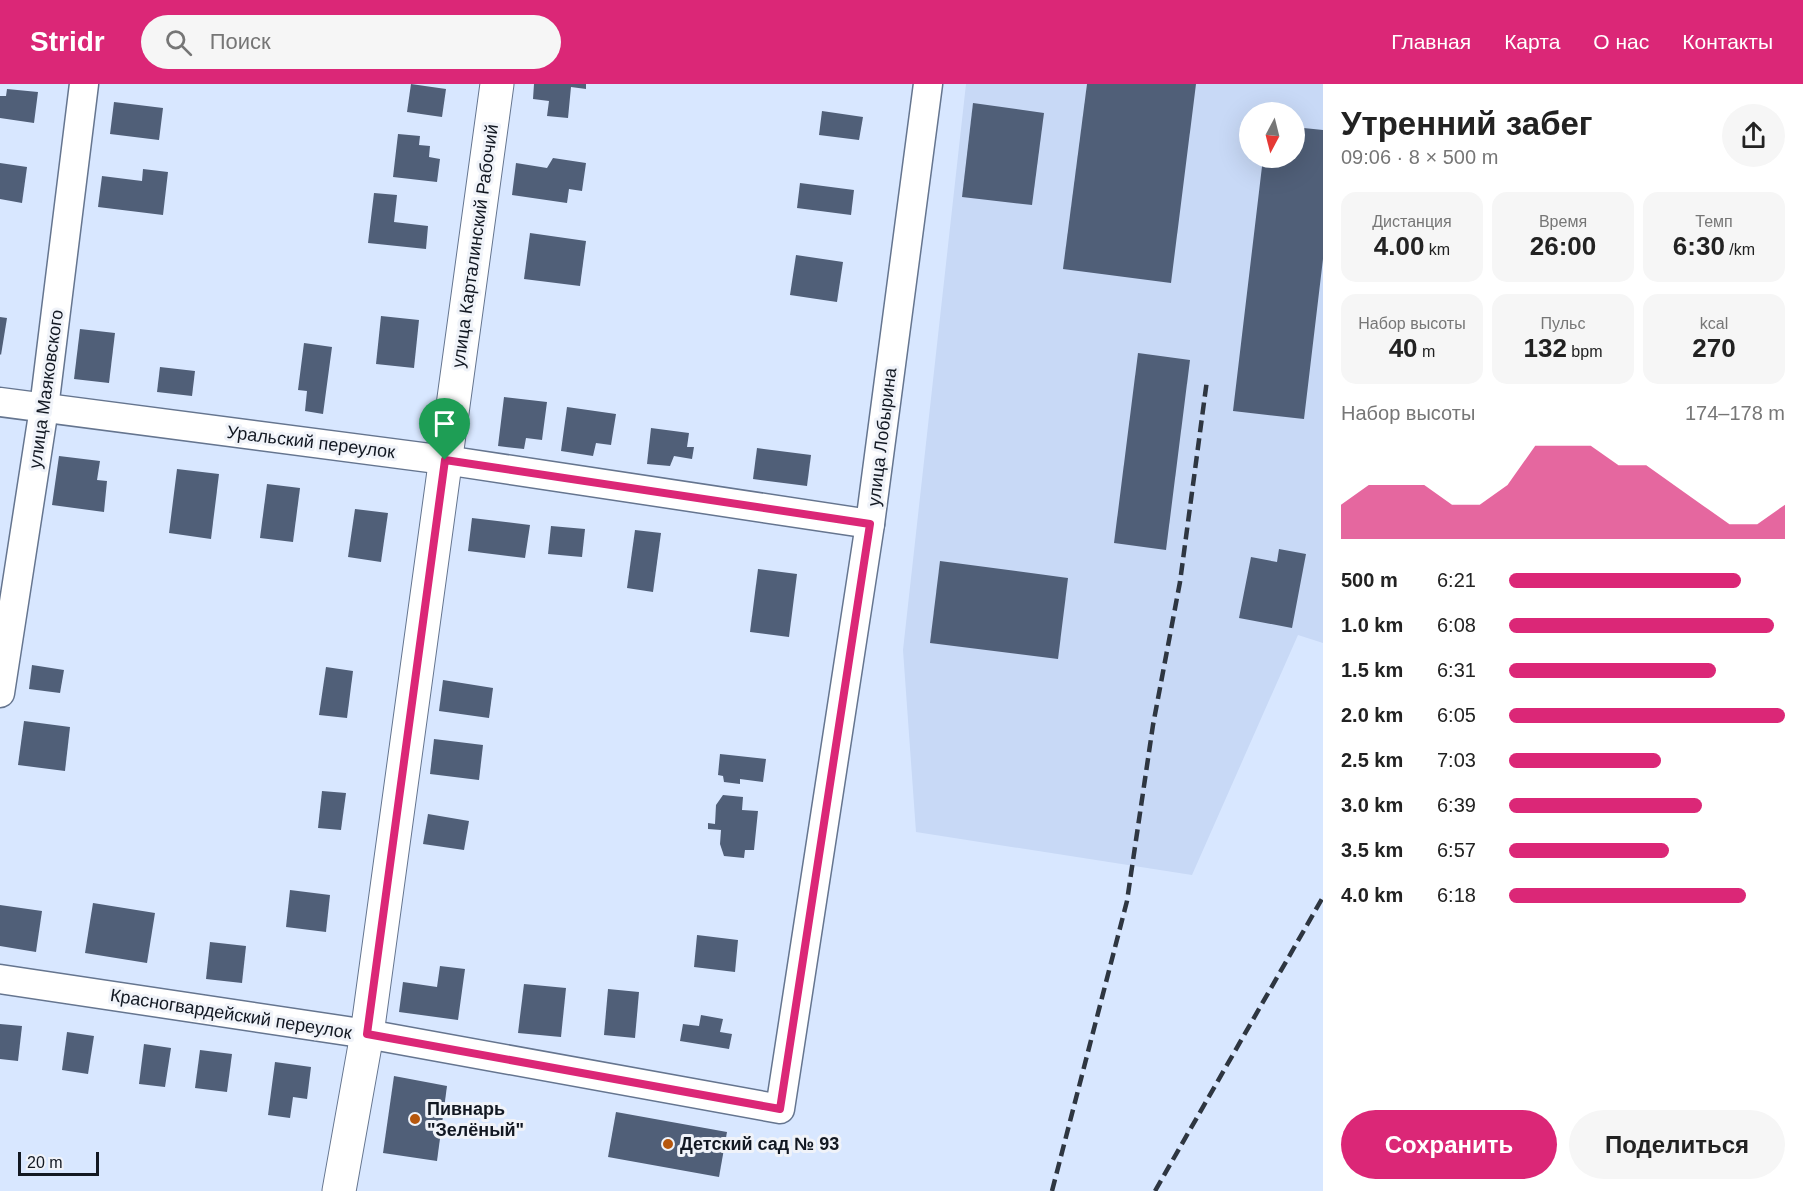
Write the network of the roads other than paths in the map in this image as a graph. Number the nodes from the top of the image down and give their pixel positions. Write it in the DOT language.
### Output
graph roads {
  1 [pos="84,84"];
  2 [pos="497,84"];
  3 [pos="928,84"];
  4 [pos="0,402"];
  5 [pos="44,408"];
  6 [pos="445,460"];
  7 [pos="870,524"];
  8 [pos="0,693"];
  9 [pos="0,979"];
  10 [pos="367,1034"];
  11 [pos="780,1109"];
  12 [pos="339,1191"];
  1 -- 5 [label="street, улица Маяковского"];
  2 -- 6 [label="street, улица Карталинский Рабочий"];
  3 -- 7 [label="street, улица Лобырина"];
  4 -- 5 [label="street, Уральский переулок"];
  5 -- 6 [label="street, Уральский переулок"];
  5 -- 8 [label="street, улица Маяковского"];
  6 -- 7 [label="street, Уральский переулок"];
  6 -- 10 [label="street, улица Карталинский Рабочий"];
  7 -- 11 [label="street, улица Лобырина"];
  9 -- 10 [label="street, Красногвардейский переулок"];
  10 -- 11 [label="street, Красногвардейский переулок"];
  10 -- 12 [label="street, улица Карталинский Рабочий"];
}
